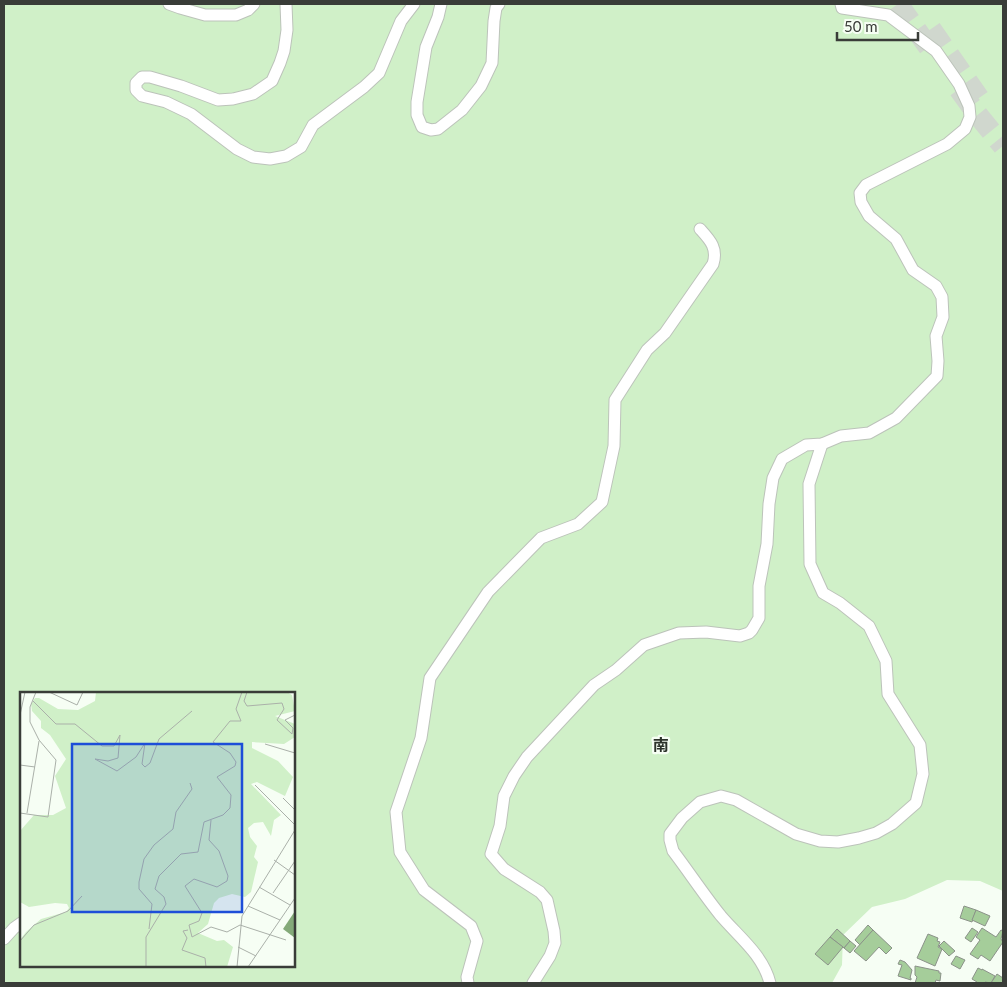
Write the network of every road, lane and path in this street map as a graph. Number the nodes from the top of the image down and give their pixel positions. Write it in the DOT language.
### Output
graph roads {
  1 [pos="169,4"];
  2 [pos="254,4"];
  3 [pos="286,4"];
  4 [pos="414,4"];
  5 [pos="441,4"];
  6 [pos="499,4"];
  7 [pos="841,4"];
  8 [pos="700,229"];
  9 [pos="822,444"];
  10 [pos="20,924"];
  11 [pos="4,939"];
  12 [pos="468,983"];
  13 [pos="534,983"];
  14 [pos="770,983"];
  1 -- 2 [label="street"];
  3 -- 4 [label="street"];
  5 -- 6 [label="street"];
  7 -- 9 [label="street"];
  8 -- 12 [label="street"];
  9 -- 13 [label="street"];
  9 -- 14 [label="street"];
  10 -- 11 [label="street"];
}
